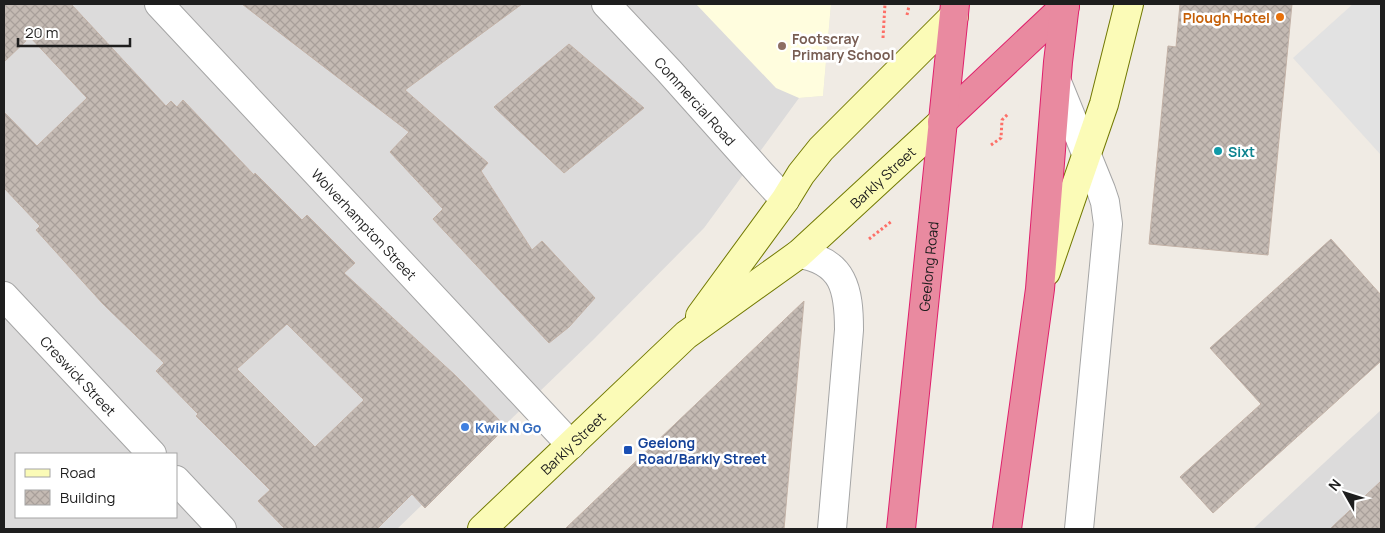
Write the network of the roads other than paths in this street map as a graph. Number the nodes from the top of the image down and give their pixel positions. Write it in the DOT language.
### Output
graph roads {
  1 [pos="158,4"];
  2 [pos="606,4"];
  3 [pos="1129,4"];
  4 [pos="1066,5"];
  5 [pos="959,8"];
  6 [pos="1057,82"];
  7 [pos="942,122"];
  8 [pos="1087,155"];
  9 [pos="785,200"];
  10 [pos="799,254"];
  11 [pos="1040,289"];
  12 [pos="4,296"];
  13 [pos="686,336"];
  14 [pos="571,445"];
  15 [pos="151,453"];
  16 [pos="178,482"];
  17 [pos="222,529"];
  18 [pos="482,529"];
  19 [pos="832,529"];
  20 [pos="901,529"];
  21 [pos="1007,529"];
  22 [pos="1079,529"];
  1 -- 14 [label="street, Wolverhampton Street"];
  2 -- 9 [label="street, Commercial Road"];
  3 -- 8 [label="street"];
  4 -- 6 [label="highway"];
  4 -- 7 [label="highway, Barkly Street"];
  5 -- 7 [label="highway, Geelong Road"];
  5 -- 9 [label="street, Barkly Street"];
  6 -- 8 [label="street"];
  6 -- 11 [label="highway"];
  7 -- 10 [label="street, Barkly Street"];
  7 -- 20 [label="highway, Geelong Road"];
  8 -- 11 [label="street"];
  8 -- 22 [label="street"];
  9 -- 13 [label="street, Barkly Street"];
  10 -- 13 [label="street, Barkly Street"];
  10 -- 19 [label="street"];
  11 -- 21 [label="highway"];
  12 -- 15 [label="street, Creswick Street"];
  13 -- 14 [label="street, Barkly Street"];
  14 -- 18 [label="street, Barkly Street"];
  16 -- 17 [label="street"];
}
